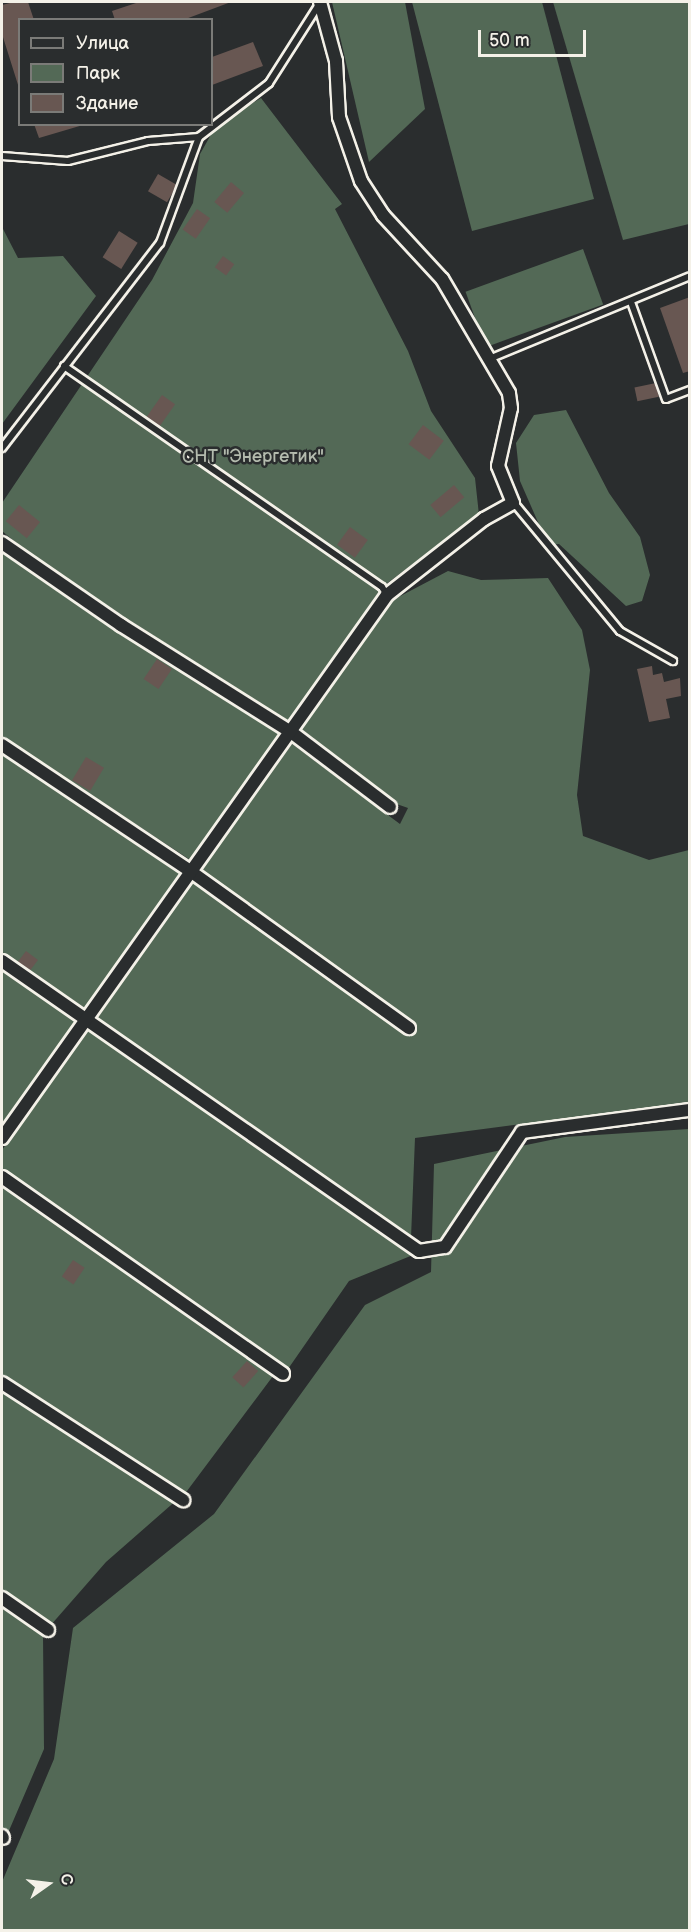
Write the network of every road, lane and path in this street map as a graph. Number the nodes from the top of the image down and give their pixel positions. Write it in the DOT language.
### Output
graph roads {
  1 [pos="320,2"];
  2 [pos="199,137"];
  3 [pos="2,156"];
  4 [pos="690,276"];
  5 [pos="631,302"];
  6 [pos="489,359"];
  7 [pos="64,366"];
  8 [pos="690,390"];
  9 [pos="2,448"];
  10 [pos="513,502"];
  11 [pos="2,543"];
  12 [pos="387,595"];
  13 [pos="673,661"];
  14 [pos="291,732"];
  15 [pos="2,745"];
  16 [pos="390,807"];
  17 [pos="193,873"];
  18 [pos="2,961"];
  19 [pos="86,1018"];
  20 [pos="410,1028"];
  21 [pos="690,1110"];
  22 [pos="2,1138"];
  23 [pos="2,1177"];
  24 [pos="283,1374"];
  25 [pos="2,1383"];
  26 [pos="183,1500"];
  27 [pos="2,1598"];
  28 [pos="48,1630"];
  1 -- 2 [label="lane"];
  1 -- 6 [label="street"];
  2 -- 3 [label="lane"];
  2 -- 7 [label="lane"];
  4 -- 5 [label="lane"];
  5 -- 6 [label="lane"];
  5 -- 8 [label="lane"];
  6 -- 10 [label="street"];
  7 -- 9 [label="lane"];
  7 -- 12 [label="lane"];
  10 -- 12 [label="street"];
  10 -- 13 [label="lane"];
  11 -- 14 [label="street"];
  12 -- 14 [label="street"];
  14 -- 16 [label="street"];
  14 -- 17 [label="street"];
  15 -- 17 [label="street"];
  17 -- 19 [label="street"];
  17 -- 20 [label="street"];
  18 -- 19 [label="street"];
  19 -- 21 [label="street"];
  19 -- 22 [label="street"];
  23 -- 24 [label="street"];
  25 -- 26 [label="street"];
  27 -- 28 [label="street"];
}
